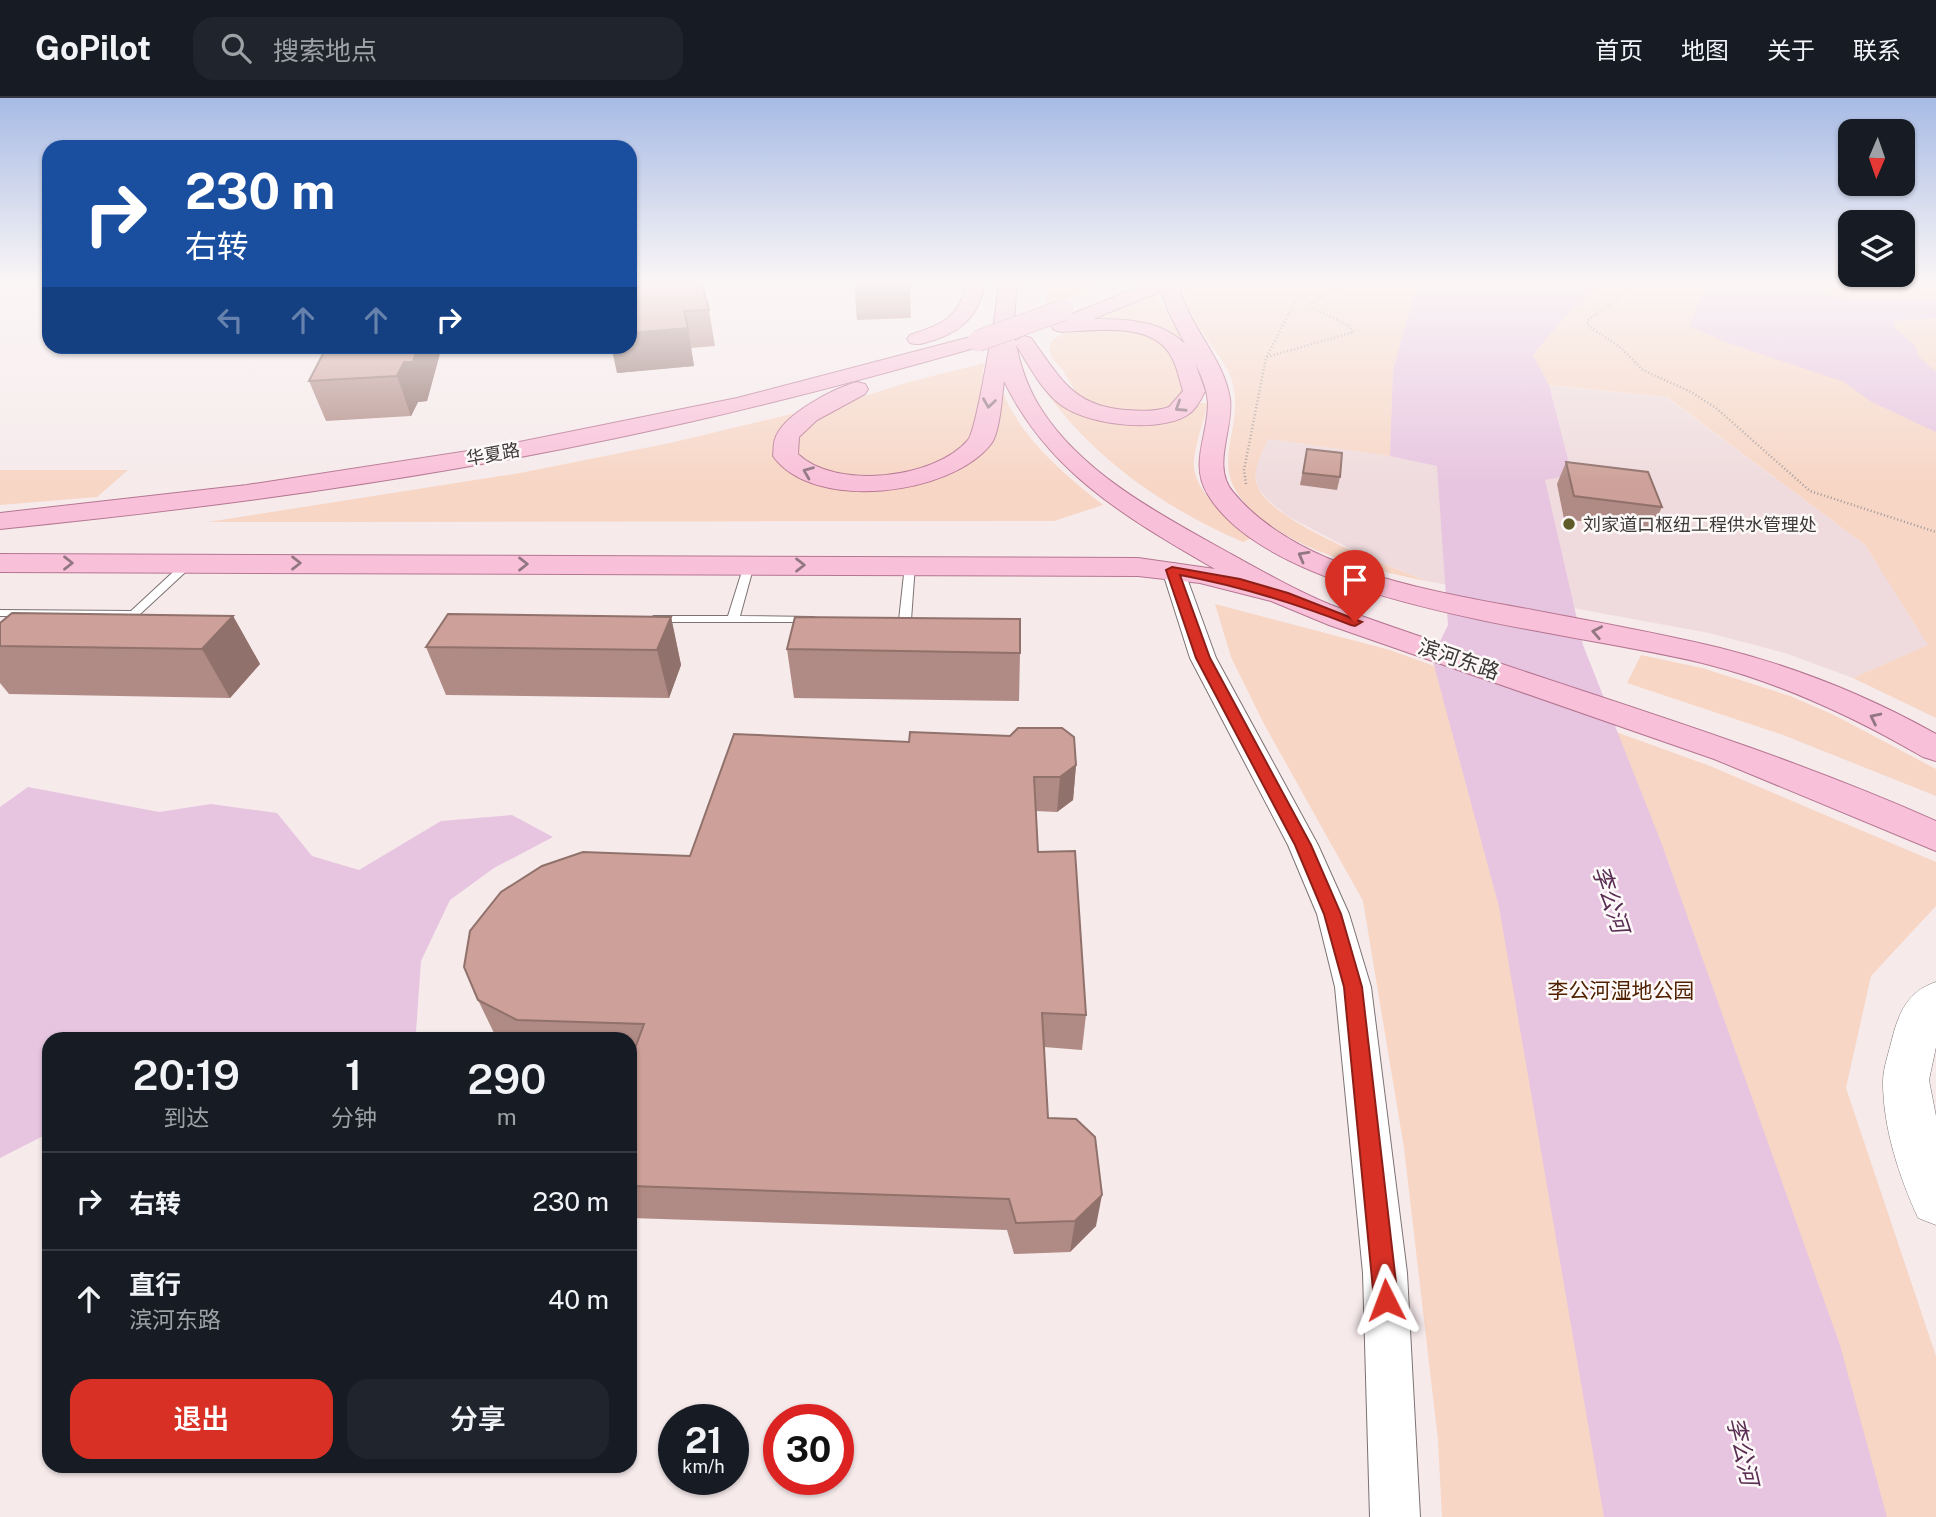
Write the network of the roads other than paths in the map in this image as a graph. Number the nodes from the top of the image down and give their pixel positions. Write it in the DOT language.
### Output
graph roads {
  1 [pos="880,350"];
  2 [pos="954,350"];
  3 [pos="965,350"];
  4 [pos="996,350"];
  5 [pos="1001,350"];
  6 [pos="1006,350"];
  7 [pos="1010,350"];
  8 [pos="1179,350"];
  9 [pos="1201,350"];
  10 [pos="859,388"];
  11 [pos="410,468"];
  12 [pos="0,520"];
  13 [pos="0,537"];
  14 [pos="0,563"];
  15 [pos="189,563"];
  16 [pos="749,565"];
  17 [pos="910,565"];
  18 [pos="1172,570"];
  19 [pos="1284,595"];
  20 [pos="0,613"];
  21 [pos="638,619"];
  22 [pos="733,620"];
  23 [pos="826,620"];
  24 [pos="892,620"];
  25 [pos="1421,622"];
  26 [pos="1695,728"];
  27 [pos="1936,749"];
  28 [pos="1936,810"];
  29 [pos="1936,837"];
  30 [pos="1936,1000"];
  31 [pos="1936,1201"];
  32 [pos="1395,1517"];
  1 -- 11 [label="main road"];
  2 -- 11 [label="main road, 华夏路"];
  3 -- 10 [label="main road, 华夏路"];
  4 -- 10 [label="main road, one-way"];
  5 -- 19 [label="main road, 滨河东路"];
  6 -- 25 [label="main road, 滨河东路"];
  8 -- 7 [label="main road, one-way"];
  25 -- 9 [label="main road, one-way"];
  10 -- 13 [label="main road, 华夏路"];
  11 -- 12 [label="main road, 华夏路"];
  14 -- 15 [label="main road, one-way"];
  15 -- 16 [label="main road, one-way"];
  15 -- 20 [label="lane"];
  16 -- 17 [label="main road, one-way"];
  16 -- 22 [label="lane"];
  17 -- 18 [label="main road"];
  17 -- 24 [label="lane"];
  18 -- 19 [label="main road"];
  18 -- 32 [label="street"];
  19 -- 25 [label="main road, 滨河东路"];
  21 -- 22 [label="lane"];
  22 -- 23 [label="lane"];
  25 -- 26 [label="main road, 滨河东路"];
  27 -- 25 [label="main road, one-way"];
  26 -- 28 [label="main road, 滨河东路"];
  26 -- 29 [label="main road, 滨河东路"];
  30 -- 31 [label="street"];
}
